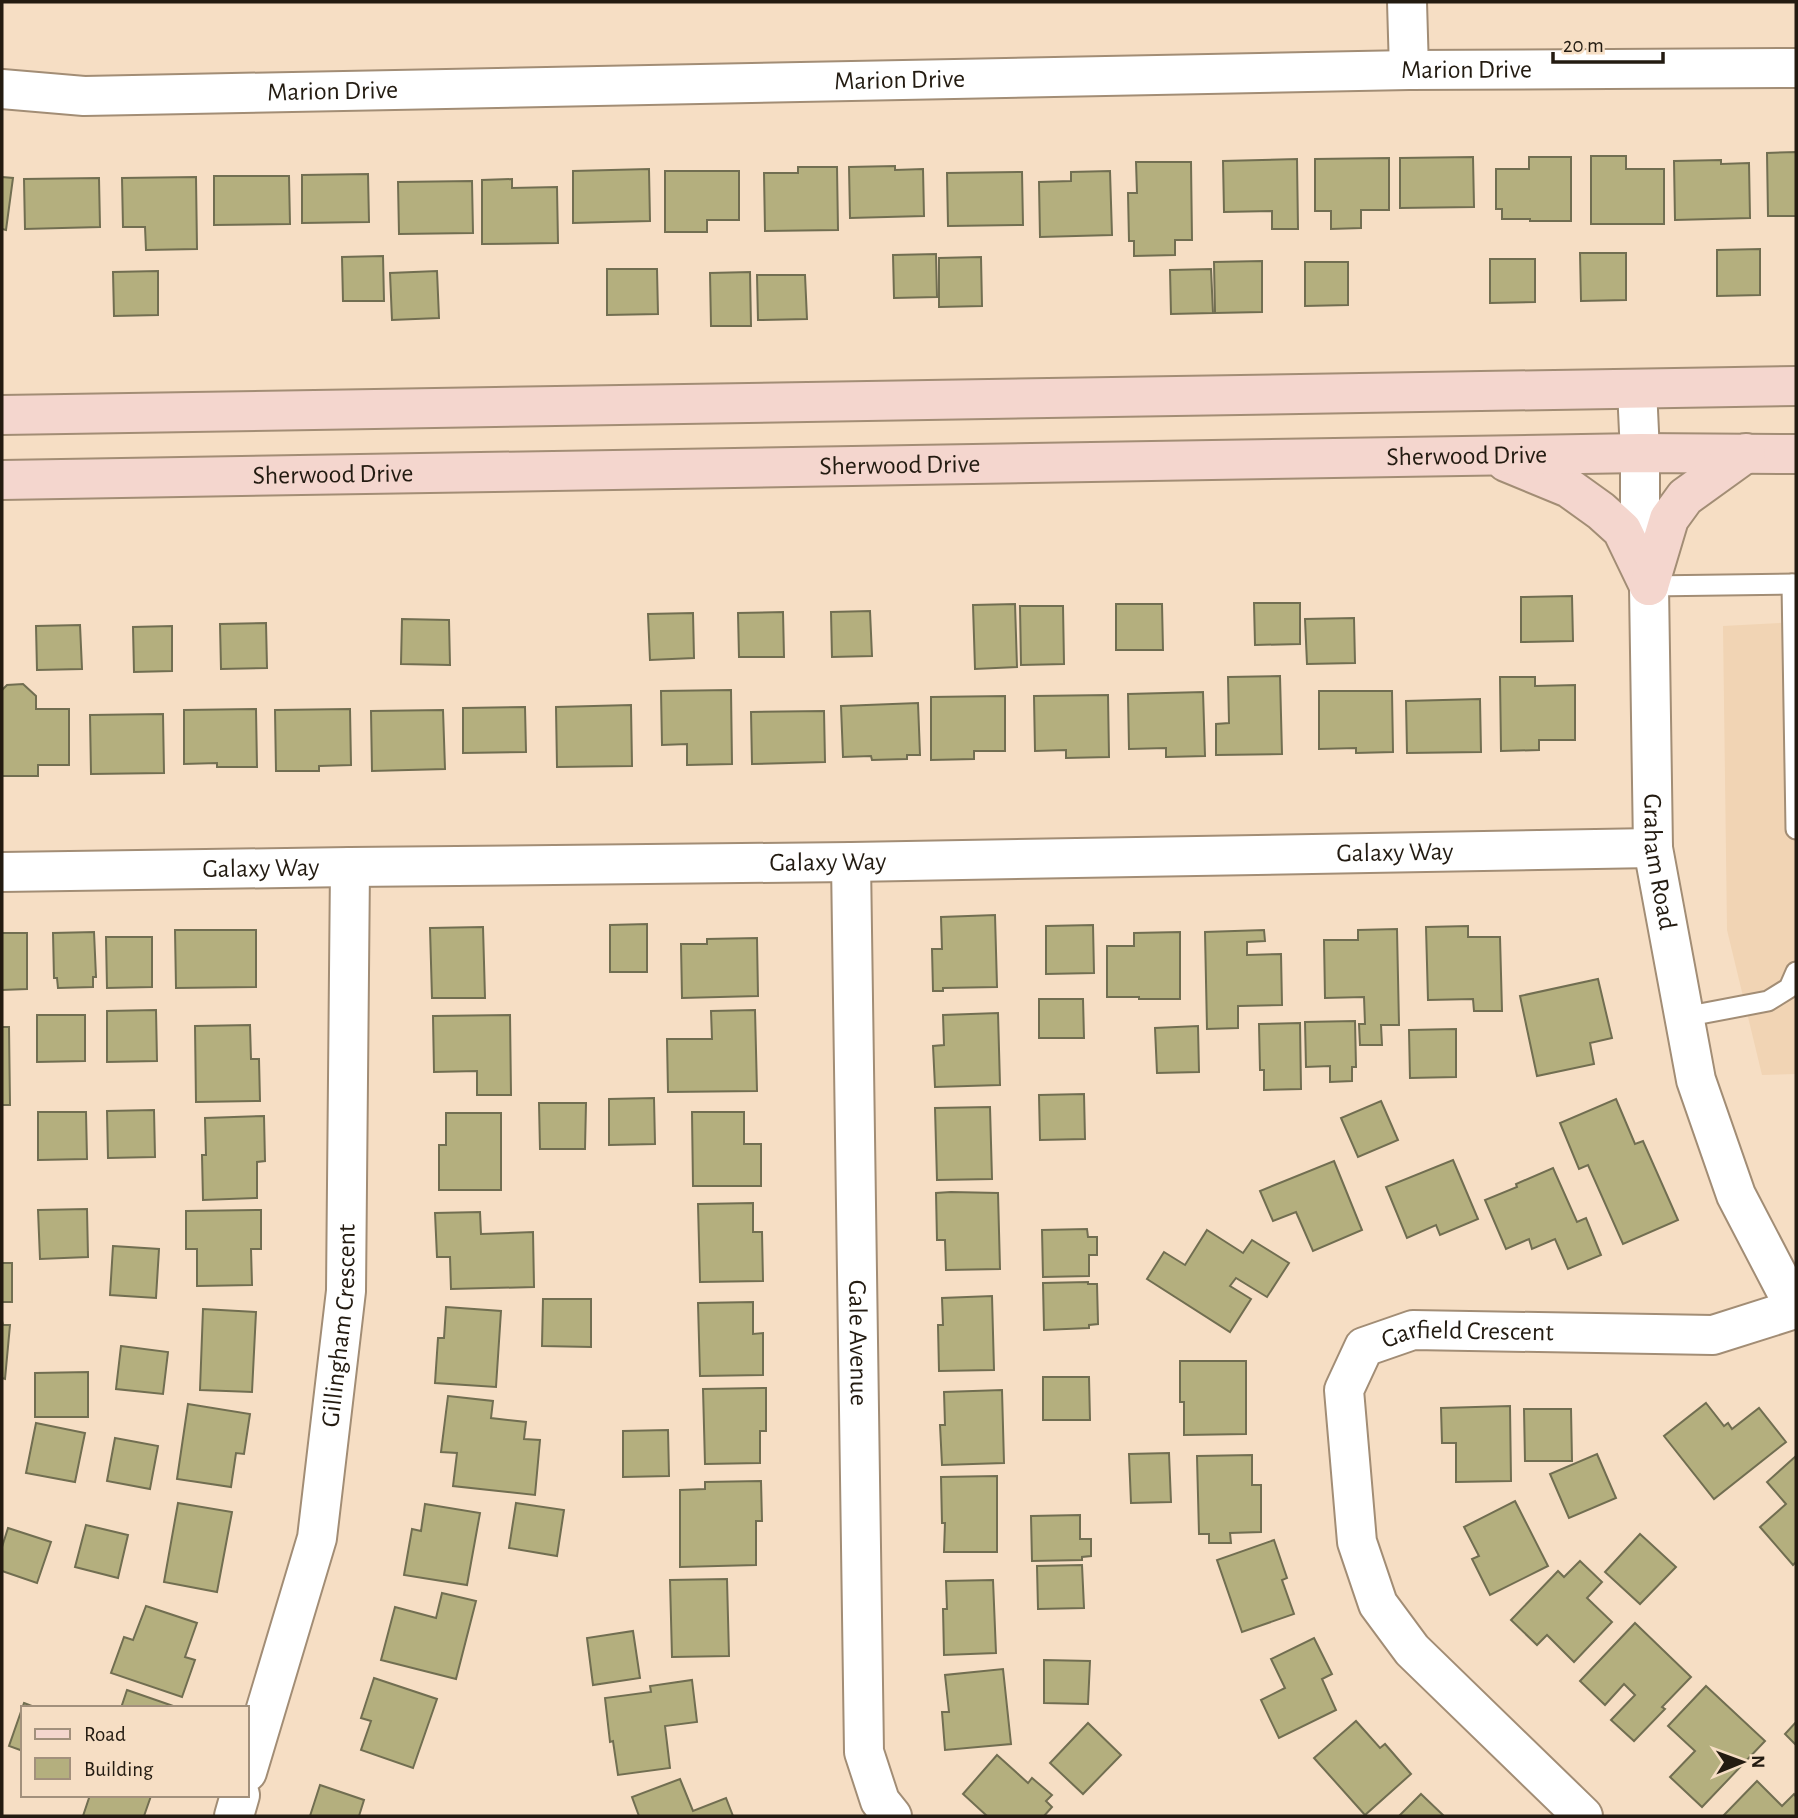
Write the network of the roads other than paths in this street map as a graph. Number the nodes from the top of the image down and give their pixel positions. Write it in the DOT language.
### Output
graph roads {
  1 [pos="1407,2"];
  2 [pos="1796,68"];
  3 [pos="1409,70"];
  4 [pos="2,89"];
  5 [pos="1796,386"];
  6 [pos="1637,389"];
  7 [pos="2,415"];
  8 [pos="1640,453"];
  9 [pos="1746,453"];
  10 [pos="1796,454"];
  11 [pos="1491,456"];
  12 [pos="2,481"];
  13 [pos="1794,584"];
  14 [pos="1649,586"];
  15 [pos="1795,667"];
  16 [pos="1796,829"];
  17 [pos="1653,848"];
  18 [pos="851,862"];
  19 [pos="350,867"];
  20 [pos="2,872"];
  21 [pos="1796,972"];
  22 [pos="1684,1017"];
  23 [pos="1796,1309"];
  24 [pos="248,1769"];
  25 [pos="239,1797"];
  26 [pos="234,1816"];
  27 [pos="892,1816"];
  28 [pos="1583,1816"];
  1 -- 3 [label="street"];
  2 -- 3 [label="street, Marion Drive"];
  3 -- 4 [label="street, Marion Drive"];
  5 -- 6 [label="main road"];
  6 -- 7 [label="main road"];
  6 -- 8 [label="street, Graham Road"];
  8 -- 9 [label="main road, Sherwood Drive"];
  8 -- 11 [label="main road, Sherwood Drive"];
  8 -- 14 [label="street, Graham Road"];
  9 -- 10 [label="main road, Sherwood Drive"];
  9 -- 14 [label="main road"];
  11 -- 12 [label="main road, Sherwood Drive"];
  11 -- 14 [label="main road"];
  13 -- 14 [label="lane"];
  13 -- 15 [label="lane"];
  14 -- 17 [label="street, Graham Road"];
  15 -- 16 [label="lane"];
  17 -- 18 [label="street, Galaxy Way"];
  17 -- 22 [label="street, Graham Road"];
  18 -- 19 [label="street, Galaxy Way"];
  18 -- 27 [label="street, Gale Avenue"];
  19 -- 20 [label="street, Galaxy Way"];
  19 -- 24 [label="street, Gillingham Crescent"];
  21 -- 22 [label="lane"];
  22 -- 23 [label="street, Graham Road"];
  23 -- 28 [label="street, Garfield Crescent"];
  25 -- 26 [label="street"];
}
